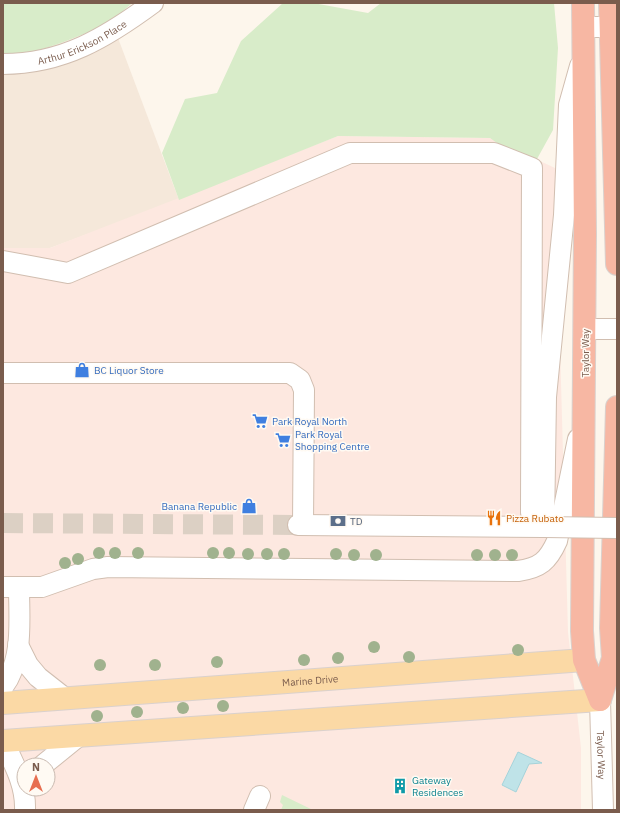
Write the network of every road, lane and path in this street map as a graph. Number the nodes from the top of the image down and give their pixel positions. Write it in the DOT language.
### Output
graph roads {
  1 [pos="153,3"];
  2 [pos="583,3"];
  3 [pos="610,3"];
  4 [pos="583,27"];
  5 [pos="614,28"];
  6 [pos="584,50"];
  7 [pos="611,56"];
  8 [pos="3,64"];
  9 [pos="617,80"];
  10 [pos="3,261"];
  11 [pos="617,264"];
  12 [pos="584,330"];
  13 [pos="617,330"];
  14 [pos="3,373"];
  15 [pos="585,406"];
  16 [pos="617,407"];
  17 [pos="537,520"];
  18 [pos="617,528"];
  19 [pos="615,565"];
  20 [pos="11,588"];
  21 [pos="18,645"];
  22 [pos="615,658"];
  23 [pos="584,660"];
  24 [pos="3,687"];
  25 [pos="66,699"];
  26 [pos="608,700"];
  27 [pos="3,703"];
  28 [pos="80,735"];
  29 [pos="3,741"];
  30 [pos="53,757"];
  31 [pos="27,799"];
  32 [pos="603,810"];
  1 -- 8 [label="street, Arthur Erickson Place"];
  2 -- 4 [label="highway, Taylor Way"];
  3 -- 5 [label="highway"];
  4 -- 5 [label="street"];
  4 -- 6 [label="highway, Taylor Way"];
  5 -- 7 [label="highway"];
  6 -- 12 [label="highway, Taylor Way"];
  6 -- 17 [label="street"];
  7 -- 9 [label="street"];
  7 -- 11 [label="highway"];
  10 -- 17 [label="street"];
  12 -- 13 [label="street"];
  12 -- 15 [label="highway, Taylor Way"];
  14 -- 17 [label="street"];
  15 -- 20 [label="street"];
  15 -- 23 [label="highway, Taylor Way"];
  16 -- 19 [label="highway, Taylor Way"];
  17 -- 18 [label="street, bridge"];
  19 -- 22 [label="highway, Taylor Way"];
  20 -- 21 [label="street"];
  21 -- 24 [label="street"];
  21 -- 25 [label="street"];
  22 -- 23 [label="highway, Marine Drive"];
  22 -- 26 [label="highway, Taylor Way"];
  23 -- 25 [label="main road, Marine Drive"];
  23 -- 26 [label="highway, Taylor Way"];
  25 -- 27 [label="main road, Marine Drive"];
  26 -- 28 [label="main road"];
  26 -- 32 [label="street, Taylor Way"];
  28 -- 29 [label="main road"];
  28 -- 30 [label="street"];
  29 -- 31 [label="street"];
}
